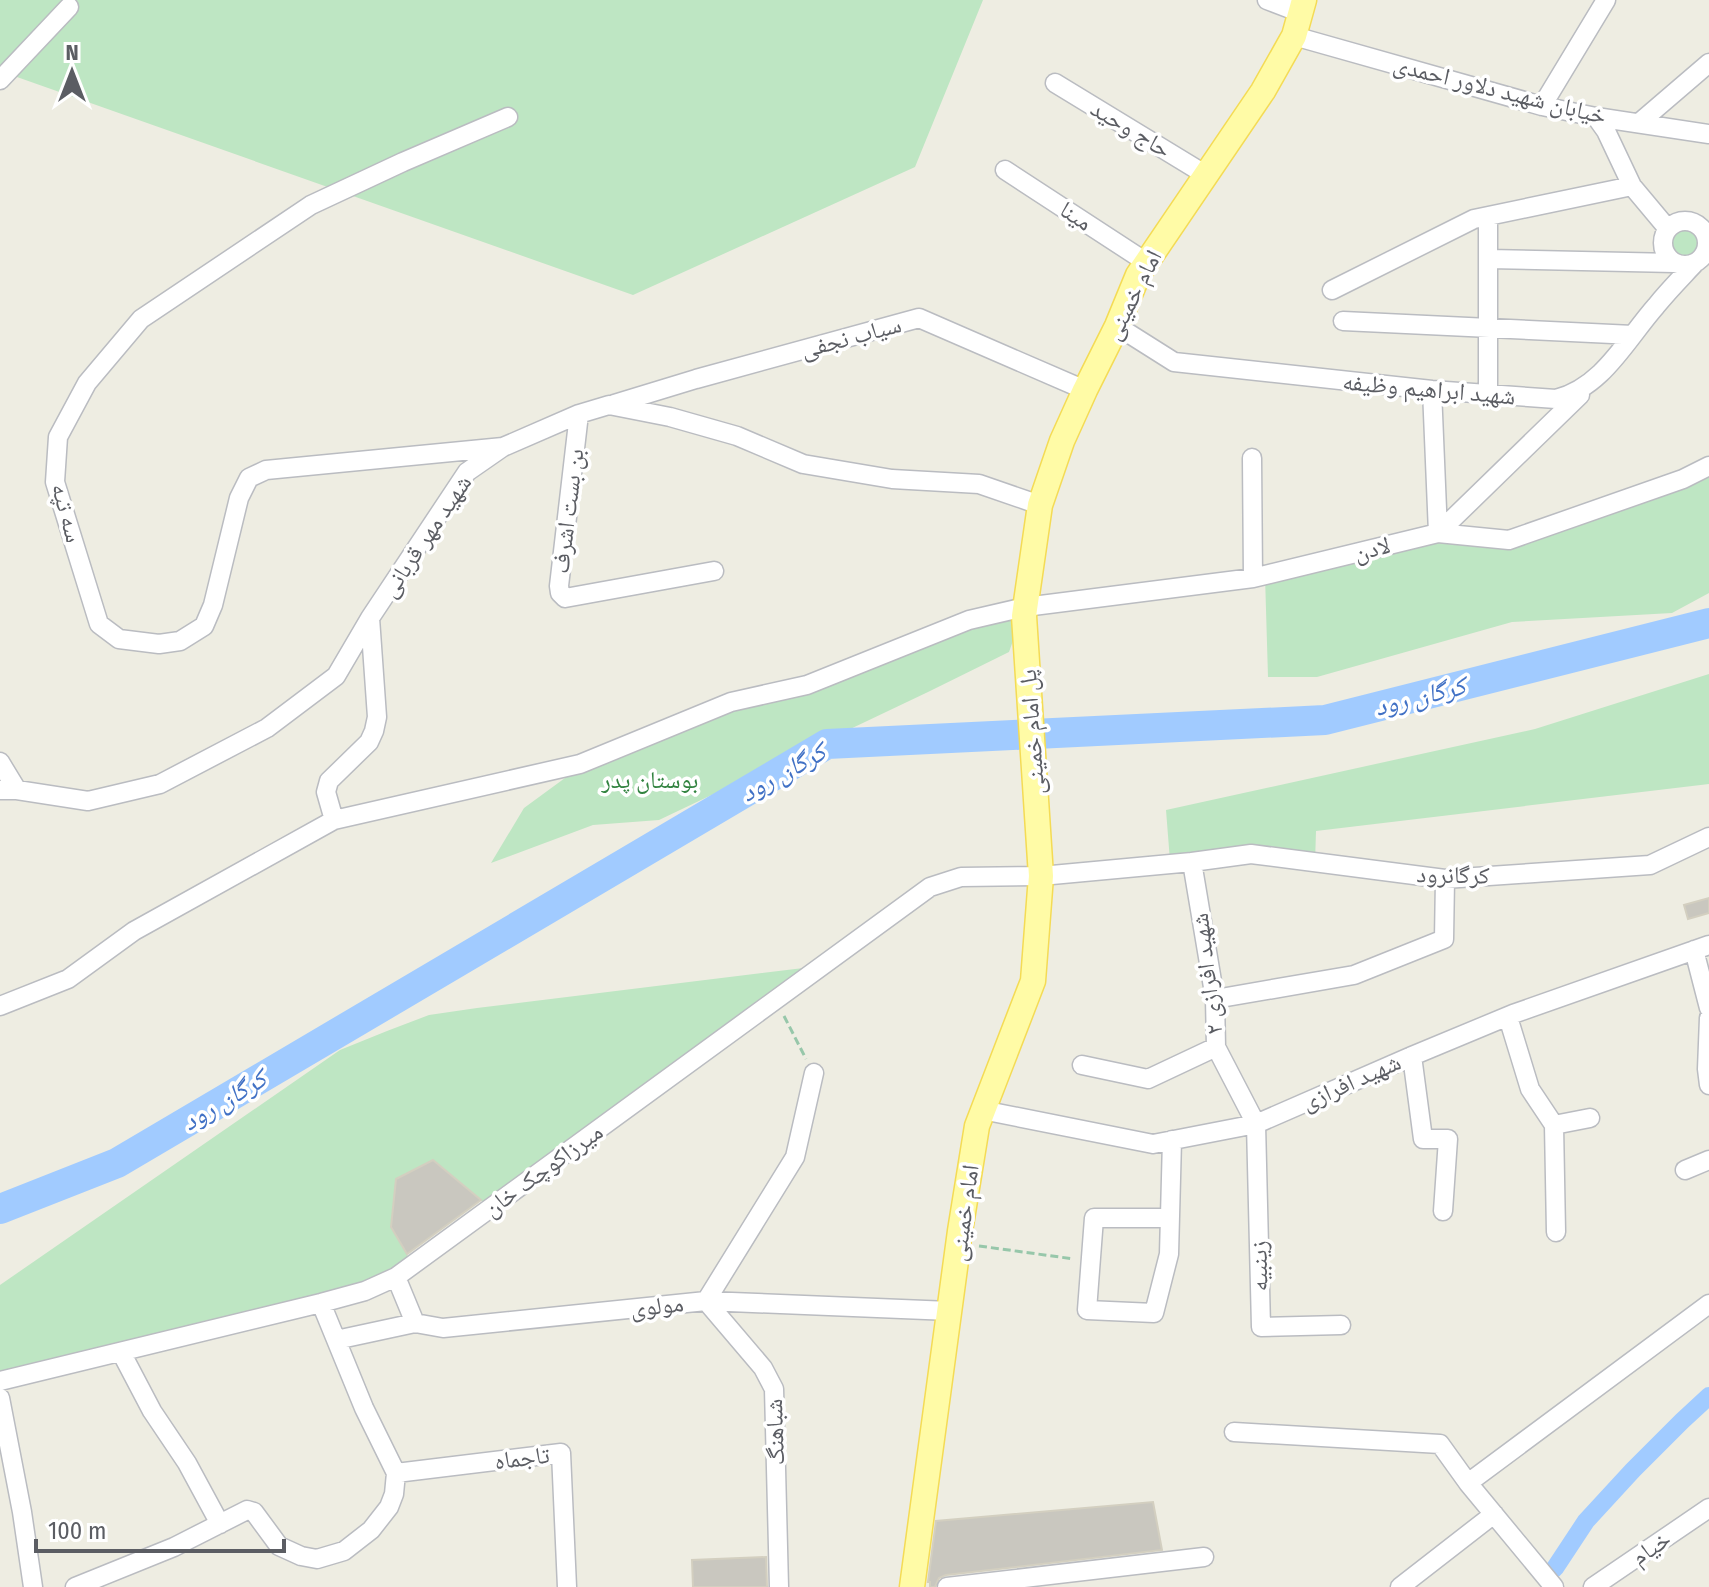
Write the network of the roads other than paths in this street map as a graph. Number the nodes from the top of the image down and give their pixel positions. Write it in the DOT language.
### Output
graph roads {
  1 [pos="1267,0"];
  2 [pos="1606,0"];
  3 [pos="69,7"];
  4 [pos="1300,16"];
  5 [pos="1709,63"];
  6 [pos="0,80"];
  7 [pos="1055,83"];
  8 [pos="1542,106"];
  9 [pos="508,117"];
  10 [pos="1596,117"];
  11 [pos="1639,123"];
  12 [pos="1709,134"];
  13 [pos="1005,170"];
  14 [pos="1206,175"];
  15 [pos="1632,186"];
  16 [pos="1488,216"];
  17 [pos="1668,229"];
  18 [pos="1708,240"];
  19 [pos="1489,259"];
  20 [pos="1146,262"];
  21 [pos="1674,263"];
  22 [pos="1694,264"];
  23 [pos="1332,290"];
  24 [pos="1343,321"];
  25 [pos="1117,326"];
  26 [pos="1488,328"];
  27 [pos="1633,335"];
  28 [pos="1602,373"];
  29 [pos="1085,390"];
  30 [pos="1432,390"];
  31 [pos="1488,395"];
  32 [pos="609,405"];
  33 [pos="579,414"];
  34 [pos="503,447"];
  35 [pos="1252,458"];
  36 [pos="1709,466"];
  37 [pos="1040,505"];
  38 [pos="1438,533"];
  39 [pos="714,571"];
  40 [pos="1253,578"];
  41 [pos="1025,611"];
  42 [pos="370,618"];
  43 [pos="0,762"];
  44 [pos="8,790"];
  45 [pos="334,820"];
  46 [pos="1709,837"];
  47 [pos="1039,848"];
  48 [pos="1192,862"];
  49 [pos="1041,876"];
  50 [pos="1445,879"];
  51 [pos="1701,948"];
  52 [pos="1215,999"];
  53 [pos="0,1006"];
  54 [pos="1709,1008"];
  55 [pos="1508,1017"];
  56 [pos="1709,1018"];
  57 [pos="1216,1047"];
  58 [pos="1412,1056"];
  59 [pos="1082,1065"];
  60 [pos="814,1073"];
  61 [pos="1709,1085"];
  62 [pos="982,1110"];
  63 [pos="1590,1118"];
  64 [pos="1256,1124"];
  65 [pos="1554,1125"];
  66 [pos="1172,1140"];
  67 [pos="1709,1160"];
  68 [pos="1685,1170"];
  69 [pos="1443,1211"];
  70 [pos="1170,1218"];
  71 [pos="1556,1232"];
  72 [pos="396,1277"];
  73 [pos="706,1301"];
  74 [pos="321,1303"];
  75 [pos="1709,1304"];
  76 [pos="950,1311"];
  77 [pos="415,1323"];
  78 [pos="1341,1325"];
  79 [pos="336,1340"];
  80 [pos="121,1352"];
  81 [pos="0,1381"];
  82 [pos="0,1398"];
  83 [pos="1234,1432"];
  84 [pos="396,1473"];
  85 [pos="1468,1483"];
  86 [pos="1709,1508"];
  87 [pos="1494,1514"];
  88 [pos="1709,1517"];
  89 [pos="1687,1523"];
  90 [pos="220,1524"];
  91 [pos="1204,1557"];
  92 [pos="1112,1568"];
  93 [pos="33,1587"];
  94 [pos="75,1587"];
  95 [pos="567,1587"];
  96 [pos="779,1587"];
  97 [pos="912,1587"];
  98 [pos="947,1587"];
  99 [pos="1116,1587"];
  100 [pos="1400,1587"];
  101 [pos="1554,1587"];
  102 [pos="1593,1587"];
  1 -- 4 [label="street, خیابان شهید دلاور احمدی"];
  2 -- 8 [label="street"];
  3 -- 6 [label="street"];
  4 -- 8 [label="street, خیابان شهید دلاور احمدی"];
  4 -- 14 [label="main road, امام خمینی"];
  5 -- 11 [label="street"];
  7 -- 14 [label="street, حاج وحید"];
  8 -- 10 [label="street, خیابان شهید دلاور احمدی"];
  9 -- 34 [label="street, سه تپه"];
  10 -- 11 [label="street, خیابان شهید دلاور احمدی"];
  10 -- 15 [label="street"];
  11 -- 12 [label="street, خیابان شهید دلاور احمدی"];
  13 -- 20 [label="street, مینا"];
  14 -- 20 [label="main road, امام خمینی"];
  15 -- 16 [label="street"];
  15 -- 17 [label="street"];
  16 -- 19 [label="street"];
  16 -- 23 [label="street"];
  17 -- 18 [label="street"];
  17 -- 21 [label="street"];
  18 -- 22 [label="street"];
  19 -- 21 [label="street"];
  19 -- 26 [label="street"];
  20 -- 25 [label="main road, امام خمینی"];
  21 -- 22 [label="street"];
  22 -- 27 [label="street, شهید ابراهیم وظیفه"];
  24 -- 26 [label="street"];
  25 -- 29 [label="main road, امام خمینی"];
  25 -- 30 [label="street, شهید ابراهیم وظیفه"];
  26 -- 27 [label="street"];
  26 -- 31 [label="street"];
  27 -- 28 [label="street, شهید ابراهیم وظیفه"];
  28 -- 31 [label="street, شهید ابراهیم وظیفه"];
  28 -- 38 [label="street"];
  29 -- 32 [label="street, سیاب نجفی"];
  29 -- 37 [label="main road, امام خمینی"];
  30 -- 31 [label="street, شهید ابراهیم وظیفه"];
  30 -- 38 [label="street"];
  32 -- 33 [label="street, شهید مهر قربانی"];
  32 -- 37 [label="street, شهید مهر قربانی"];
  33 -- 34 [label="street, شهید مهر قربانی"];
  33 -- 39 [label="street, بن بست اشرف"];
  34 -- 42 [label="street, شهید مهر قربانی"];
  35 -- 40 [label="street"];
  36 -- 38 [label="street, لادن"];
  37 -- 41 [label="main road, امام خمینی"];
  38 -- 40 [label="street, لادن"];
  40 -- 41 [label="street, لادن"];
  41 -- 45 [label="street, لادن"];
  41 -- 47 [label="main road, پل امام خمینی"];
  42 -- 44 [label="street, شهید مهر قربانی"];
  42 -- 45 [label="street"];
  43 -- 44 [label="street"];
  45 -- 53 [label="street, لادن"];
  46 -- 50 [label="street, کرگانرود"];
  47 -- 49 [label="main road, امام خمینی"];
  48 -- 49 [label="street, کرگانرود"];
  48 -- 50 [label="street, کرگانرود"];
  48 -- 52 [label="street, شهید افرازی ۲"];
  49 -- 62 [label="main road, امام خمینی"];
  49 -- 72 [label="street, میرزاکوچک خان"];
  50 -- 52 [label="street"];
  51 -- 54 [label="street"];
  51 -- 55 [label="street, شهید افرازی"];
  52 -- 57 [label="street, شهید افرازی ۲"];
  55 -- 58 [label="street, شهید افرازی"];
  55 -- 65 [label="street"];
  56 -- 61 [label="street"];
  57 -- 59 [label="street"];
  57 -- 64 [label="street, شهید افرازی ۲"];
  58 -- 64 [label="street, شهید افرازی"];
  58 -- 69 [label="street"];
  60 -- 73 [label="street"];
  62 -- 66 [label="street, شهید افرازی"];
  62 -- 76 [label="main road, امام خمینی"];
  63 -- 65 [label="street"];
  64 -- 66 [label="street, شهید افرازی"];
  64 -- 78 [label="street, زینبیه"];
  65 -- 71 [label="street"];
  66 -- 70 [label="street"];
  67 -- 68 [label="street"];
  70 -- 70 [label="street"];
  72 -- 74 [label="street, میرزاکوچک خان"];
  72 -- 77 [label="street"];
  73 -- 76 [label="street, مولوی"];
  73 -- 77 [label="street, مولوی"];
  73 -- 96 [label="street, شباهنگ"];
  74 -- 79 [label="street"];
  74 -- 80 [label="street, میرزاکوچک خان"];
  75 -- 85 [label="street"];
  76 -- 97 [label="main road, امام خمینی"];
  77 -- 79 [label="street, مولوی"];
  79 -- 84 [label="street"];
  80 -- 81 [label="street, میرزاکوچک خان"];
  80 -- 90 [label="street"];
  82 -- 93 [label="street"];
  83 -- 85 [label="street"];
  84 -- 90 [label="street"];
  84 -- 95 [label="street, تاجماه"];
  85 -- 87 [label="street"];
  86 -- 89 [label="street, خیام"];
  87 -- 100 [label="street"];
  87 -- 101 [label="street"];
  88 -- 89 [label="street"];
  89 -- 102 [label="street, خیام"];
  90 -- 94 [label="street"];
  91 -- 92 [label="street"];
  92 -- 98 [label="street"];
  92 -- 99 [label="street"];
}
